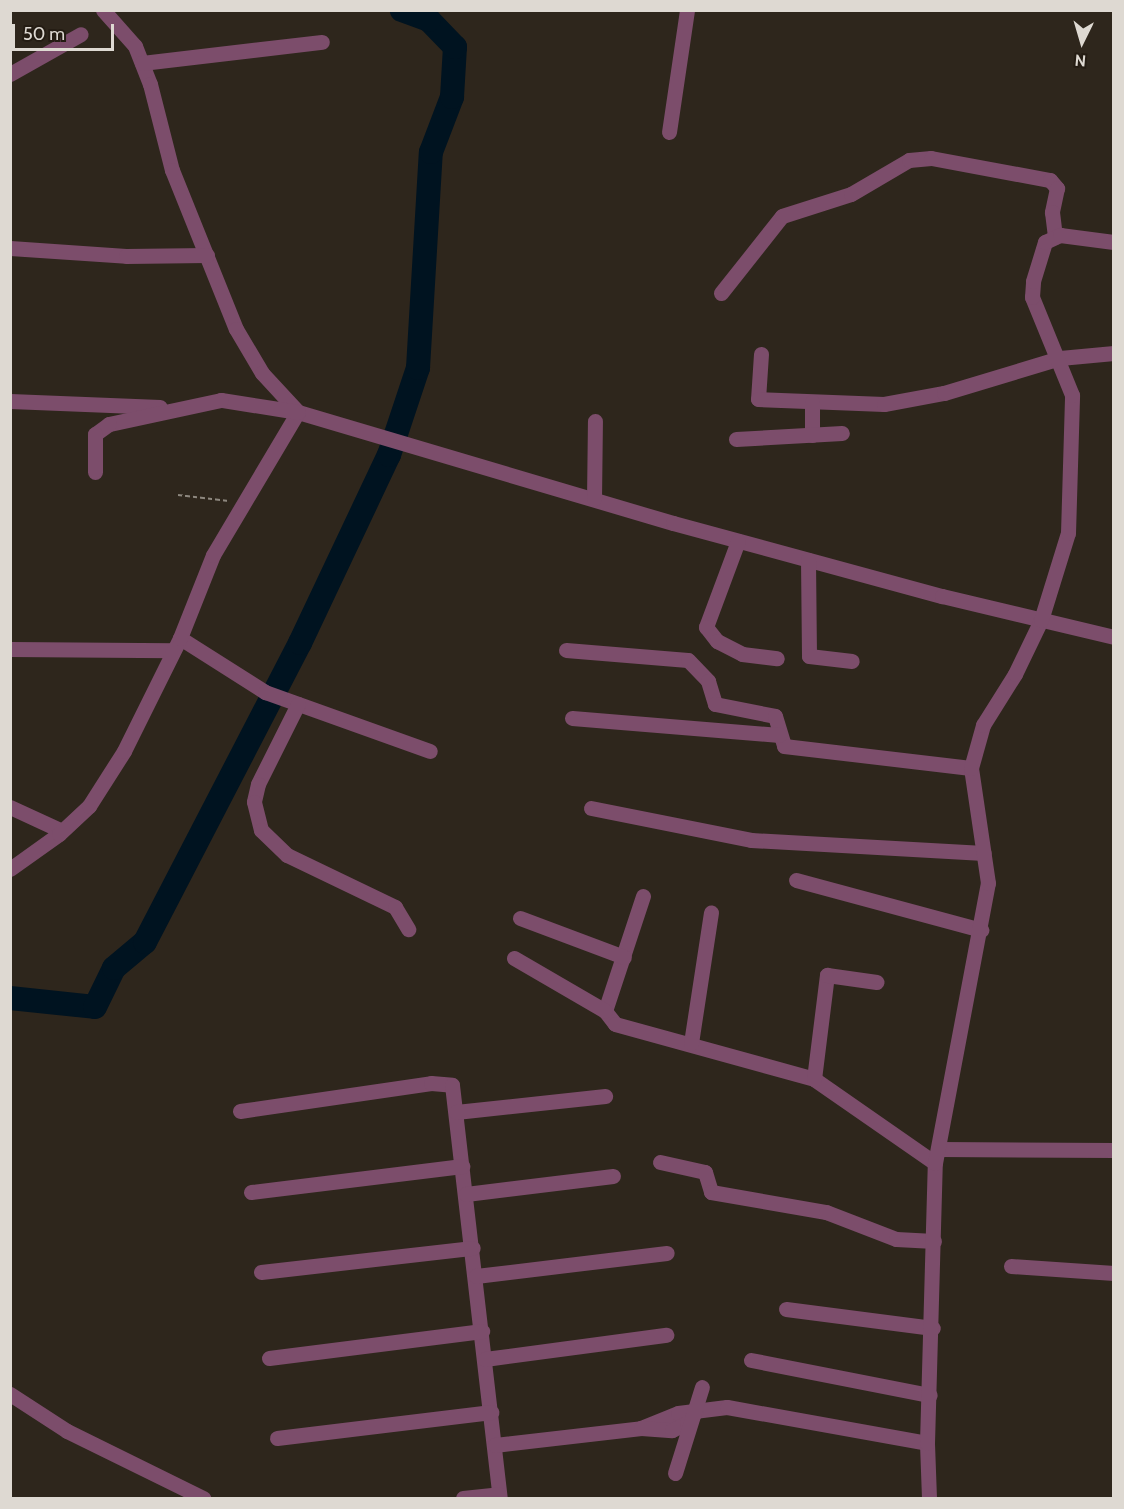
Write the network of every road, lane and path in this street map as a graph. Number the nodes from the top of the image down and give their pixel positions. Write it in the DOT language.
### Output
graph roads {
  1 [pos="103,10"];
  2 [pos="687,10"];
  3 [pos="81,34"];
  4 [pos="322,42"];
  5 [pos="142,63"];
  6 [pos="10,74"];
  7 [pos="669,132"];
  8 [pos="1055,237"];
  9 [pos="1113,242"];
  10 [pos="10,248"];
  11 [pos="207,255"];
  12 [pos="721,293"];
  13 [pos="1113,353"];
  14 [pos="761,354"];
  15 [pos="1060,358"];
  16 [pos="10,401"];
  17 [pos="812,402"];
  18 [pos="184,408"];
  19 [pos="298,412"];
  20 [pos="595,421"];
  21 [pos="842,433"];
  22 [pos="812,435"];
  23 [pos="736,439"];
  24 [pos="95,472"];
  25 [pos="178,495"];
  26 [pos="594,499"];
  27 [pos="244,502"];
  28 [pos="738,541"];
  29 [pos="808,560"];
  30 [pos="1041,620"];
  31 [pos="1113,637"];
  32 [pos="177,644"];
  33 [pos="10,649"];
  34 [pos="566,651"];
  35 [pos="777,658"];
  36 [pos="852,661"];
  37 [pos="291,701"];
  38 [pos="572,718"];
  39 [pos="779,735"];
  40 [pos="430,751"];
  41 [pos="971,768"];
  42 [pos="10,807"];
  43 [pos="591,808"];
  44 [pos="62,831"];
  45 [pos="984,853"];
  46 [pos="10,869"];
  47 [pos="796,880"];
  48 [pos="643,896"];
  49 [pos="711,914"];
  50 [pos="520,918"];
  51 [pos="408,929"];
  52 [pos="981,930"];
  53 [pos="624,957"];
  54 [pos="514,958"];
  55 [pos="877,982"];
  56 [pos="605,1011"];
  57 [pos="691,1043"];
  58 [pos="814,1079"];
  59 [pos="605,1096"];
  60 [pos="240,1112"];
  61 [pos="456,1112"];
  62 [pos="1113,1150"];
  63 [pos="937,1156"];
  64 [pos="660,1162"];
  65 [pos="462,1166"];
  66 [pos="613,1176"];
  67 [pos="251,1192"];
  68 [pos="466,1194"];
  69 [pos="934,1241"];
  70 [pos="473,1248"];
  71 [pos="667,1253"];
  72 [pos="1011,1266"];
  73 [pos="261,1272"];
  74 [pos="1113,1273"];
  75 [pos="476,1276"];
  76 [pos="786,1309"];
  77 [pos="933,1328"];
  78 [pos="482,1331"];
  79 [pos="666,1335"];
  80 [pos="269,1358"];
  81 [pos="485,1359"];
  82 [pos="751,1360"];
  83 [pos="702,1388"];
  84 [pos="10,1394"];
  85 [pos="930,1395"];
  86 [pos="491,1412"];
  87 [pos="694,1412"];
  88 [pos="277,1438"];
  89 [pos="927,1443"];
  90 [pos="495,1445"];
  91 [pos="675,1473"];
  92 [pos="500,1496"];
  93 [pos="203,1498"];
  94 [pos="463,1498"];
  95 [pos="929,1498"];
  1 -- 5 [label="street"];
  2 -- 7 [label="street"];
  3 -- 6 [label="street"];
  4 -- 5 [label="street"];
  5 -- 11 [label="street"];
  8 -- 9 [label="street"];
  8 -- 12 [label="street"];
  8 -- 15 [label="street"];
  10 -- 11 [label="street"];
  11 -- 19 [label="street"];
  13 -- 15 [label="street"];
  14 -- 17 [label="street"];
  15 -- 17 [label="street"];
  15 -- 30 [label="street"];
  16 -- 18 [label="street"];
  17 -- 22 [label="street"];
  18 -- 19 [label="street"];
  18 -- 24 [label="street"];
  19 -- 26 [label="street"];
  19 -- 27 [label="street"];
  20 -- 26 [label="street"];
  21 -- 22 [label="street"];
  22 -- 23 [label="street"];
  25 -- 27 [label="path"];
  26 -- 28 [label="street"];
  27 -- 32 [label="street"];
  28 -- 29 [label="street"];
  28 -- 35 [label="street"];
  29 -- 30 [label="street"];
  29 -- 36 [label="street"];
  30 -- 31 [label="street"];
  30 -- 41 [label="street"];
  32 -- 33 [label="street"];
  32 -- 37 [label="street"];
  32 -- 44 [label="street"];
  34 -- 39 [label="street"];
  37 -- 40 [label="street"];
  37 -- 51 [label="street"];
  38 -- 39 [label="street"];
  39 -- 41 [label="street"];
  41 -- 45 [label="street"];
  42 -- 44 [label="street"];
  43 -- 45 [label="street"];
  44 -- 46 [label="street"];
  45 -- 52 [label="street"];
  47 -- 52 [label="street"];
  48 -- 53 [label="street"];
  49 -- 57 [label="street"];
  50 -- 53 [label="street"];
  52 -- 63 [label="street"];
  53 -- 56 [label="street"];
  54 -- 56 [label="street"];
  55 -- 58 [label="street"];
  56 -- 57 [label="street"];
  57 -- 58 [label="street"];
  58 -- 63 [label="street"];
  59 -- 61 [label="street"];
  60 -- 61 [label="street"];
  61 -- 65 [label="street"];
  62 -- 63 [label="street"];
  63 -- 69 [label="street"];
  64 -- 69 [label="street"];
  65 -- 67 [label="street"];
  65 -- 68 [label="street"];
  66 -- 68 [label="street"];
  68 -- 70 [label="street"];
  69 -- 77 [label="street"];
  70 -- 73 [label="street"];
  70 -- 75 [label="street"];
  71 -- 75 [label="street"];
  72 -- 74 [label="street"];
  75 -- 78 [label="street"];
  76 -- 77 [label="street"];
  77 -- 85 [label="street"];
  78 -- 80 [label="street"];
  78 -- 81 [label="street"];
  79 -- 81 [label="street"];
  81 -- 86 [label="street"];
  82 -- 85 [label="street"];
  83 -- 87 [label="street"];
  84 -- 93 [label="street"];
  85 -- 89 [label="street"];
  86 -- 88 [label="street"];
  86 -- 90 [label="street"];
  87 -- 89 [label="street"];
  87 -- 90 [label="street"];
  87 -- 91 [label="street"];
  89 -- 95 [label="street"];
  90 -- 92 [label="street"];
  92 -- 94 [label="street"];
}
